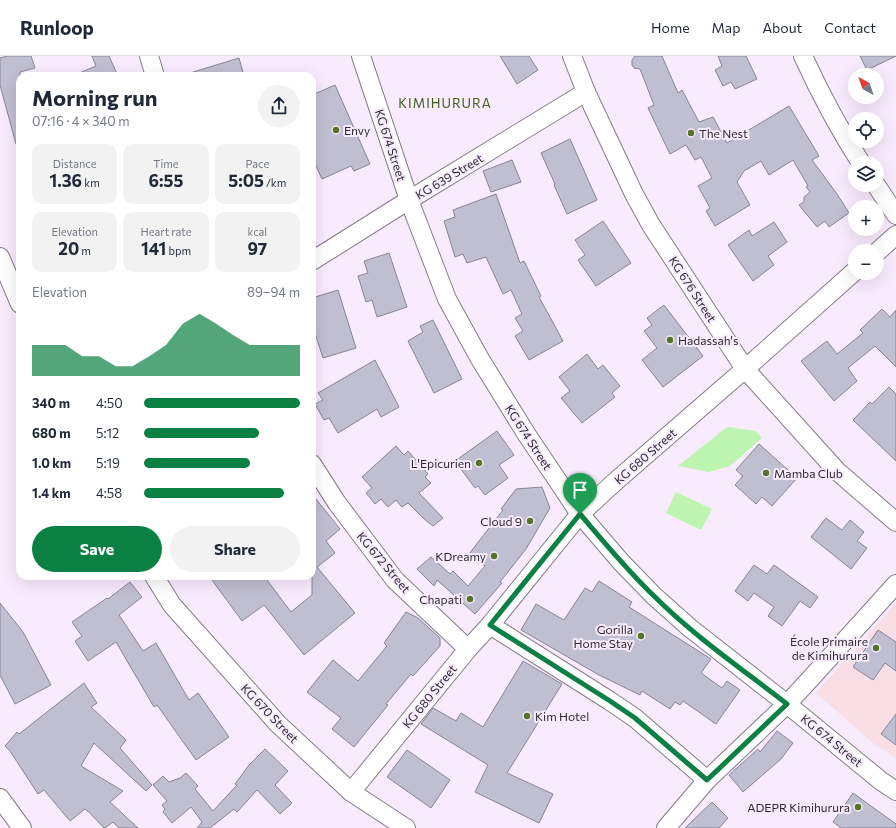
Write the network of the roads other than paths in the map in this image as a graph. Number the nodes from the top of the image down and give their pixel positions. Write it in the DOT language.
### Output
graph roads {
  1 [pos="149,56"];
  2 [pos="361,56"];
  3 [pos="572,56"];
  4 [pos="803,56"];
  5 [pos="155,72"];
  6 [pos="586,92"];
  7 [pos="856,156"];
  8 [pos="881,192"];
  9 [pos="409,200"];
  10 [pos="896,215"];
  11 [pos="896,235"];
  12 [pos="884,246"];
  13 [pos="0,257"];
  14 [pos="316,258"];
  15 [pos="848,277"];
  16 [pos="16,295"];
  17 [pos="745,369"];
  18 [pos="316,470"];
  19 [pos="580,514"];
  20 [pos="896,522"];
  21 [pos="157,580"];
  22 [pos="896,584"];
  23 [pos="490,625"];
  24 [pos="468,649"];
  25 [pos="787,704"];
  26 [pos="707,780"];
  27 [pos="351,792"];
  28 [pos="896,792"];
  29 [pos="0,798"];
  30 [pos="22,828"];
  31 [pos="406,828"];
  32 [pos="666,828"];
  1 -- 5 [label="street"];
  2 -- 9 [label="street, KG 674 Street"];
  3 -- 6 [label="street, KG 676 Street"];
  4 -- 7 [label="street"];
  6 -- 9 [label="street, KG 639 Street"];
  6 -- 17 [label="street, KG 676 Street"];
  8 -- 10 [label="street"];
  9 -- 14 [label="street, KG 639 Street"];
  9 -- 19 [label="street, KG 674 Street"];
  11 -- 12 [label="street"];
  13 -- 16 [label="street"];
  15 -- 17 [label="street, KG 680 Street"];
  17 -- 19 [label="street, KG 680 Street"];
  17 -- 20 [label="street, KG 676 Street"];
  18 -- 24 [label="street, KG 672 Street"];
  19 -- 23 [label="street, KG 680 Street"];
  19 -- 25 [label="street, KG 674 Street"];
  21 -- 27 [label="street, KG 670 Street"];
  22 -- 25 [label="street"];
  23 -- 24 [label="street, KG 680 Street"];
  23 -- 26 [label="street"];
  24 -- 27 [label="street, KG 680 Street"];
  25 -- 26 [label="street"];
  25 -- 28 [label="street, KG 674 Street"];
  26 -- 32 [label="street"];
  27 -- 31 [label="street, KG 670 Street"];
  29 -- 30 [label="street"];
}
